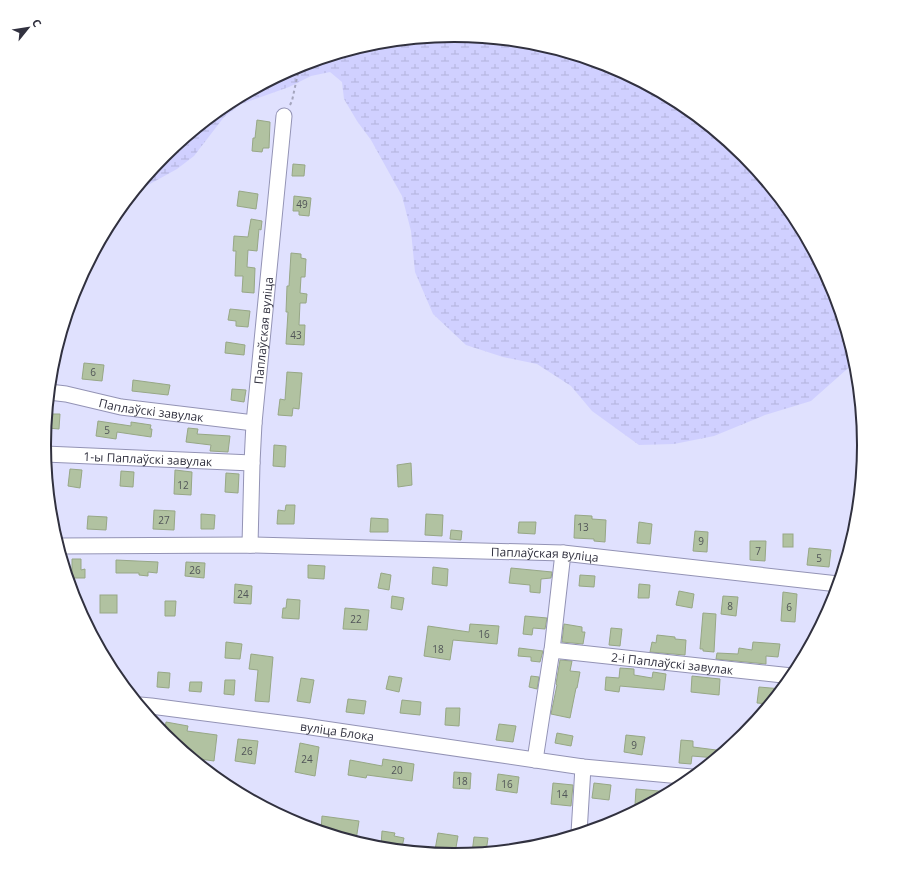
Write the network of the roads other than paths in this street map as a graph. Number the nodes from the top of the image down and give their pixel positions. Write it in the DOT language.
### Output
graph roads {
  1 [pos="284,116"];
  2 [pos="54,393"];
  3 [pos="254,422"];
  4 [pos="51,454"];
  5 [pos="252,463"];
  6 [pos="250,545"];
  7 [pos="64,546"];
  8 [pos="563,553"];
  9 [pos="833,583"];
  10 [pos="552,650"];
  11 [pos="785,675"];
  12 [pos="147,706"];
  13 [pos="535,760"];
  14 [pos="583,767"];
  15 [pos="683,776"];
  16 [pos="579,828"];
  1 -- 3 [label="street, Паплаўская вуліца"];
  2 -- 3 [label="street, Паплаўскі завулак"];
  3 -- 5 [label="street, Паплаўская вуліца"];
  4 -- 5 [label="street, 1-ы Паплаўскі завулак"];
  5 -- 6 [label="street, Паплаўская вуліца"];
  6 -- 7 [label="street, Паплаўская вуліца"];
  6 -- 8 [label="street, Паплаўская вуліца"];
  8 -- 9 [label="street, Паплаўская вуліца"];
  8 -- 10 [label="street"];
  10 -- 11 [label="street, 2-і Паплаўскі завулак"];
  10 -- 13 [label="street"];
  12 -- 13 [label="street, вуліца Блока"];
  13 -- 14 [label="street, вуліца Блока"];
  14 -- 15 [label="street, вуліца Блока"];
  14 -- 16 [label="street"];
}
